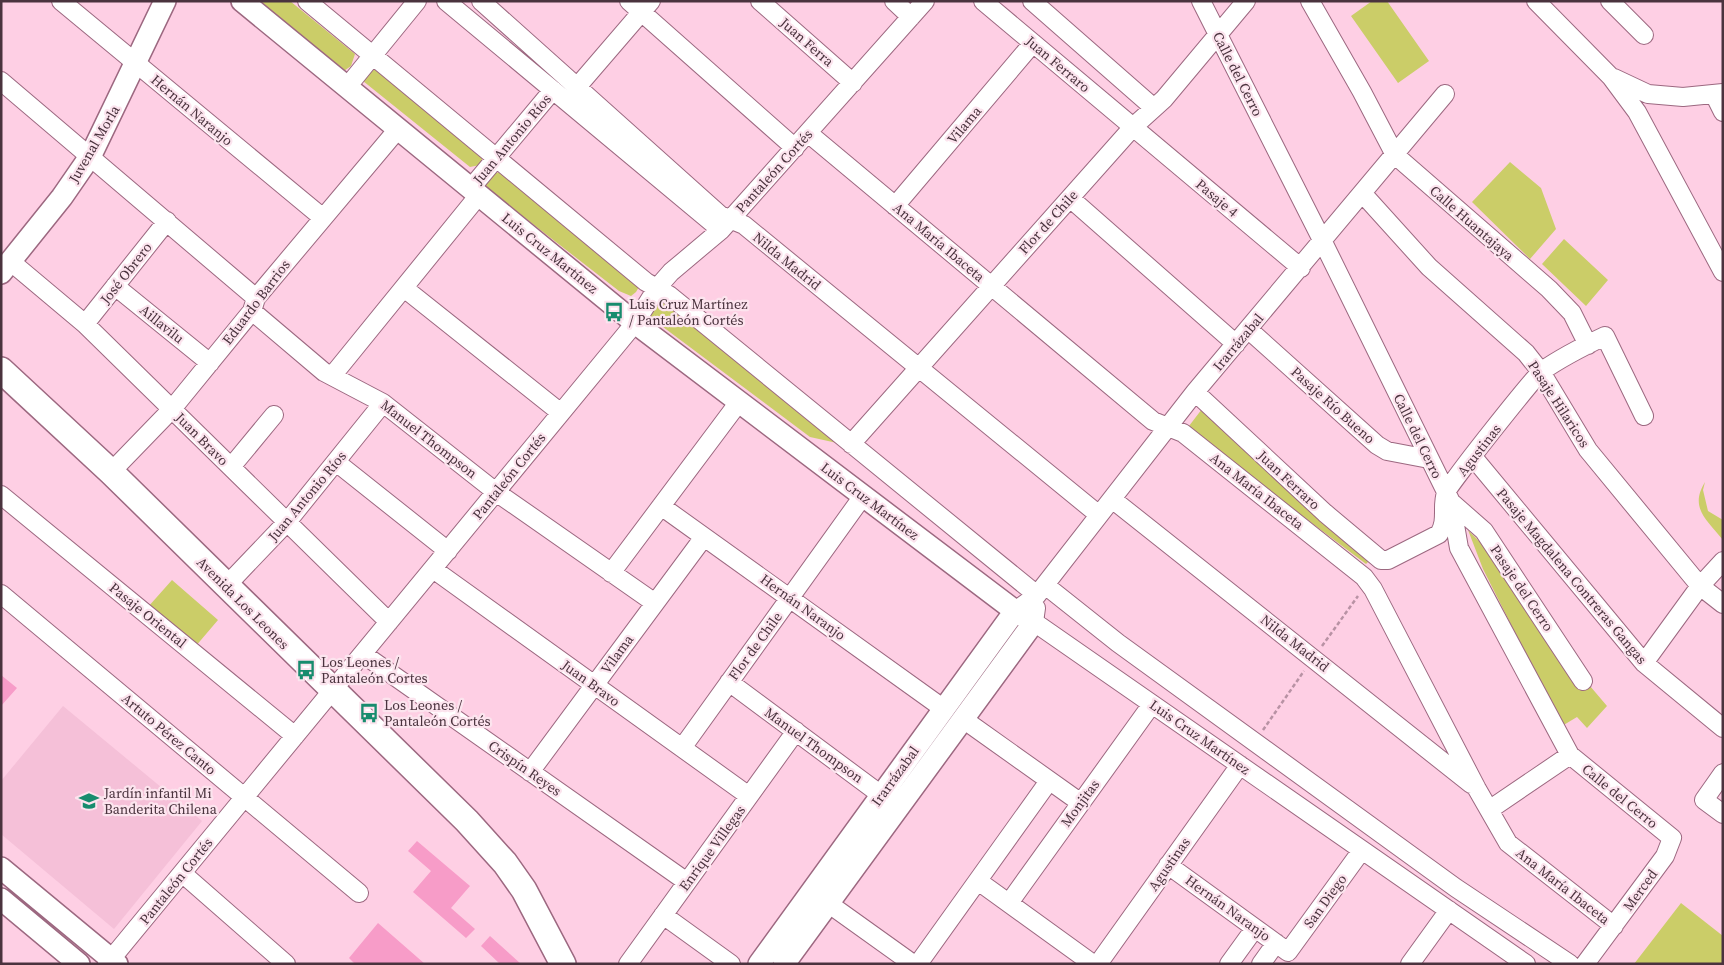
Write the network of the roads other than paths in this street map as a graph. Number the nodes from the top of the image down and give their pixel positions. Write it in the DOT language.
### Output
graph roads {
  1 [pos="61,1"];
  2 [pos="165,1"];
  3 [pos="242,1"];
  4 [pos="307,1"];
  5 [pos="417,1"];
  6 [pos="446,1"];
  7 [pos="481,1"];
  8 [pos="760,1"];
  9 [pos="894,1"];
  10 [pos="925,1"];
  11 [pos="983,1"];
  12 [pos="1032,1"];
  13 [pos="1201,1"];
  14 [pos="1246,1"];
  15 [pos="1310,1"];
  16 [pos="1536,1"];
  17 [pos="1610,1"];
  18 [pos="641,5"];
  19 [pos="911,17"];
  20 [pos="1218,35"];
  21 [pos="1644,35"];
  22 [pos="1033,43"];
  23 [pos="374,54"];
  24 [pos="136,63"];
  25 [pos="1611,76"];
  26 [pos="1,81"];
  27 [pos="853,83"];
  28 [pos="347,87"];
  29 [pos="577,87"];
  30 [pos="553,90"];
  31 [pos="1445,94"];
  32 [pos="1719,94"];
  33 [pos="1154,108"];
  34 [pos="1723,112"];
  35 [pos="1133,127"];
  36 [pos="398,129"];
  37 [pos="808,133"];
  38 [pos="795,148"];
  39 [pos="91,155"];
  40 [pos="1395,155"];
  41 [pos="496,157"];
  42 [pos="475,192"];
  43 [pos="1363,194"];
  44 [pos="1070,198"];
  45 [pos="895,206"];
  46 [pos="323,218"];
  47 [pos="167,221"];
  48 [pos="726,225"];
  49 [pos="1323,242"];
  50 [pos="6,267"];
  51 [pos="1301,268"];
  52 [pos="1723,272"];
  53 [pos="115,286"];
  54 [pos="992,286"];
  55 [pos="404,288"];
  56 [pos="657,288"];
  57 [pos="254,304"];
  58 [pos="635,323"];
  59 [pos="85,324"];
  60 [pos="1249,330"];
  61 [pos="1236,344"];
  62 [pos="1588,344"];
  63 [pos="210,363"];
  64 [pos="919,368"];
  65 [pos="1,370"];
  66 [pos="1541,372"];
  67 [pos="332,376"];
  68 [pos="1195,392"];
  69 [pos="739,402"];
  70 [pos="383,403"];
  71 [pos="172,409"];
  72 [pos="561,413"];
  73 [pos="274,415"];
  74 [pos="1644,416"];
  75 [pos="1168,427"];
  76 [pos="851,444"];
  77 [pos="1473,457"];
  78 [pos="1429,459"];
  79 [pos="336,462"];
  80 [pos="231,467"];
  81 [pos="111,472"];
  82 [pos="496,492"];
  83 [pos="1,495"];
  84 [pos="863,496"];
  85 [pos="1449,498"];
  86 [pos="1112,499"];
  87 [pos="661,506"];
  88 [pos="1099,515"];
  89 [pos="287,522"];
  90 [pos="704,537"];
  91 [pos="448,551"];
  92 [pos="1723,561"];
  93 [pos="433,569"];
  94 [pos="611,573"];
  95 [pos="226,586"];
  96 [pos="1700,586"];
  97 [pos="1041,590"];
  98 [pos="1,594"];
  99 [pos="790,598"];
  100 [pos="655,604"];
  101 [pos="1723,604"];
  102 [pos="1015,611"];
  103 [pos="389,622"];
  104 [pos="1034,622"];
  105 [pos="363,654"];
  106 [pos="1644,664"];
  107 [pos="729,682"];
  108 [pos="1583,682"];
  109 [pos="594,685"];
  110 [pos="332,691"];
  111 [pos="1152,704"];
  112 [pos="944,708"];
  113 [pos="963,719"];
  114 [pos="1723,728"];
  115 [pos="796,731"];
  116 [pos="295,736"];
  117 [pos="682,748"];
  118 [pos="1570,755"];
  119 [pos="1240,764"];
  120 [pos="530,772"];
  121 [pos="1723,774"];
  122 [pos="1049,781"];
  123 [pos="1477,789"];
  124 [pos="749,796"];
  125 [pos="244,797"];
  126 [pos="890,801"];
  127 [pos="1080,803"];
  128 [pos="1489,810"];
  129 [pos="1723,814"];
  130 [pos="1672,838"];
  131 [pos="1362,850"];
  132 [pos="1168,865"];
  133 [pos="1,868"];
  134 [pos="182,873"];
  135 [pos="978,880"];
  136 [pos="687,882"];
  137 [pos="359,893"];
  138 [pos="820,897"];
  139 [pos="1,899"];
  140 [pos="1008,903"];
  141 [pos="1449,910"];
  142 [pos="663,915"];
  143 [pos="1614,926"];
  144 [pos="1255,928"];
  145 [pos="1282,947"];
  146 [pos="112,962"];
  147 [pos="79,964"];
  148 [pos="286,964"];
  149 [pos="563,964"];
  150 [pos="628,964"];
  151 [pos="731,964"];
  152 [pos="759,964"];
  153 [pos="784,964"];
  154 [pos="913,964"];
  155 [pos="918,964"];
  156 [pos="1093,964"];
  157 [pos="1098,964"];
  158 [pos="1229,964"];
  159 [pos="1261,964"];
  160 [pos="1410,964"];
  161 [pos="1526,964"];
  162 [pos="1570,964"];
  163 [pos="1585,964"];
  1 -- 24 [label="street, Hernán Naranjo"];
  2 -- 24 [label="street, Juvenal Morla"];
  3 -- 28 [label="street, Luis Cruz Martínez"];
  4 -- 23 [label="street, Luis Cruz Martínez"];
  5 -- 23 [label="street"];
  6 -- 30 [label="street, Nilda Madrid"];
  7 -- 29 [label="street, Nilda Madrid"];
  8 -- 27 [label="street, Juan Ferra"];
  9 -- 19 [label="street"];
  10 -- 19 [label="street, Pantaleón Cortés"];
  11 -- 22 [label="street, Juan Ferraro"];
  12 -- 33 [label="street"];
  13 -- 20 [label="street, Calle del Cerro"];
  14 -- 20 [label="street, Flor de Chile"];
  15 -- 40 [label="street, Calle Huantajaya"];
  16 -- 25 [label="street"];
  17 -- 21 [label="street"];
  18 -- 29 [label="street"];
  18 -- 38 [label="street"];
  19 -- 27 [label="street, Pantaleón Cortés"];
  20 -- 33 [label="street, Flor de Chile"];
  20 -- 49 [label="street, Calle del Cerro"];
  22 -- 35 [label="street, Juan Ferraro"];
  22 -- 45 [label="street, Vilama"];
  23 -- 28 [label="street"];
  23 -- 41 [label="street, Luis Cruz Martínez"];
  24 -- 39 [label="street, Juvenal Morla"];
  24 -- 46 [label="street, Hernán Naranjo"];
  25 -- 32 [label="street"];
  25 -- 52 [label="street"];
  26 -- 39 [label="street, Manuel Thompson"];
  27 -- 37 [label="street, Pantaleón Cortés"];
  28 -- 36 [label="street, Luis Cruz Martínez"];
  29 -- 48 [label="street, Nilda Madrid"];
  30 -- 41 [label="street, Juan Antonio Ríos"];
  30 -- 48 [label="street, Nilda Madrid"];
  31 -- 40 [label="street, Irarrázabal"];
  32 -- 34 [label="street"];
  33 -- 35 [label="street, Flor de Chile"];
  35 -- 44 [label="street, Flor de Chile"];
  35 -- 51 [label="street, Pasaje 4"];
  36 -- 42 [label="street, Luis Cruz Martínez"];
  36 -- 46 [label="street, Eduardo Barrios"];
  37 -- 38 [label="street, Pantaleón Cortés"];
  37 -- 45 [label="street, Ana María Ibaceta"];
  38 -- 48 [label="street, Pantaleón Cortés"];
  39 -- 47 [label="street, Manuel Thompson"];
  39 -- 50 [label="street, Juvenal Morla"];
  40 -- 43 [label="street, Irarrázabal"];
  40 -- 62 [label="street, Calle Huantajaya"];
  41 -- 42 [label="street, Juan Antonio Ríos"];
  41 -- 56 [label="street, Luis Cruz Martínez"];
  42 -- 55 [label="street, Juan Antonio Ríos"];
  42 -- 58 [label="street, Luis Cruz Martínez"];
  43 -- 49 [label="street, Irarrázabal"];
  43 -- 66 [label="street, Pasaje Hilaricos"];
  44 -- 54 [label="street, Flor de Chile"];
  44 -- 61 [label="street"];
  45 -- 54 [label="street, Ana María Ibaceta"];
  46 -- 57 [label="street, Eduardo Barrios"];
  47 -- 53 [label="street, José Obrero"];
  47 -- 57 [label="street, Manuel Thompson"];
  48 -- 56 [label="street, Pantaleón Cortés"];
  48 -- 64 [label="street, Nilda Madrid"];
  49 -- 51 [label="street, Irarrázabal"];
  49 -- 78 [label="street, Calle del Cerro"];
  50 -- 59 [label="street, Juan Bravo"];
  51 -- 60 [label="street, Irarrázabal"];
  53 -- 59 [label="street, José Obrero"];
  53 -- 63 [label="street, Aillavilu"];
  54 -- 64 [label="street, Flor de Chile"];
  54 -- 75 [label="street, Ana María Ibaceta"];
  55 -- 67 [label="street, Juan Antonio Ríos"];
  55 -- 72 [label="street"];
  56 -- 58 [label="street, Pantaleón Cortés"];
  56 -- 76 [label="street, Luis Cruz Martínez"];
  57 -- 63 [label="street, Eduardo Barrios"];
  57 -- 67 [label="street, Manuel Thompson"];
  58 -- 69 [label="street, Luis Cruz Martínez"];
  58 -- 72 [label="street, Pantaleón Cortés"];
  59 -- 71 [label="street, Juan Bravo"];
  60 -- 61 [label="street, Irarrázabal"];
  60 -- 78 [label="street, Pasaje Río Bueno"];
  61 -- 68 [label="street, Irarrázabal"];
  62 -- 66 [label="street, Agustinas"];
  62 -- 74 [label="street"];
  63 -- 71 [label="street, Eduardo Barrios"];
  64 -- 76 [label="street, Flor de Chile"];
  64 -- 88 [label="street, Nilda Madrid"];
  65 -- 81 [label="main road, Avenida Los Leones"];
  66 -- 77 [label="street, Agustinas"];
  66 -- 96 [label="street, Pasaje Hilaricos"];
  67 -- 70 [label="street, Manuel Thompson"];
  68 -- 75 [label="street, Irarrázabal"];
  68 -- 85 [label="street, Juan Ferraro"];
  69 -- 84 [label="street, Luis Cruz Martínez"];
  69 -- 87 [label="street"];
  70 -- 79 [label="street, Juan Antonio Ríos"];
  70 -- 82 [label="street, Manuel Thompson"];
  71 -- 80 [label="street, Juan Bravo"];
  71 -- 81 [label="street, Eduardo Barrios"];
  72 -- 82 [label="street, Pantaleón Cortés"];
  73 -- 80 [label="street"];
  75 -- 86 [label="street, Irarrázabal"];
  75 -- 123 [label="street, Ana María Ibaceta"];
  76 -- 97 [label="street, Luis Cruz Martínez"];
  77 -- 85 [label="street, Agustinas"];
  77 -- 106 [label="street, Pasaje Magdalena Contreras Gangas"];
  78 -- 85 [label="street, Calle del Cerro"];
  79 -- 89 [label="street, Juan Antonio Ríos"];
  79 -- 91 [label="street"];
  80 -- 89 [label="street, Juan Bravo"];
  81 -- 95 [label="main road, Avenida Los Leones"];
  82 -- 91 [label="street, Pantaleón Cortés"];
  82 -- 94 [label="street, Manuel Thompson"];
  83 -- 116 [label="street, Pasaje Oriental"];
  84 -- 99 [label="street, Flor de Chile"];
  84 -- 102 [label="street, Luis Cruz Martínez"];
  85 -- 108 [label="street, Pasaje del Cerro"];
  85 -- 118 [label="street, Calle del Cerro"];
  86 -- 88 [label="street, Irarrázabal"];
  86 -- 123 [label="street, Nilda Madrid"];
  87 -- 90 [label="street, Hernán Naranjo"];
  87 -- 94 [label="street"];
  88 -- 97 [label="street, Irarrázabal"];
  89 -- 95 [label="street, Juan Antonio Ríos"];
  89 -- 103 [label="street, Juan Bravo"];
  90 -- 99 [label="street, Hernán Naranjo"];
  90 -- 100 [label="street, Vilama"];
  91 -- 93 [label="street, Pantaleón Cortés"];
  92 -- 96 [label="street"];
  93 -- 103 [label="street, Pantaleón Cortés"];
  93 -- 109 [label="street, Juan Bravo"];
  94 -- 100 [label="street, Manuel Thompson"];
  95 -- 110 [label="main road, Avenida Los Leones"];
  96 -- 101 [label="street, Pasaje Hilaricos"];
  96 -- 106 [label="street"];
  97 -- 102 [label="street, Irarrázabal"];
  97 -- 104 [label="street, Irarrázabal"];
  97 -- 162 [label="street, Luis Cruz Martínez"];
  98 -- 125 [label="street, Artuto Pérez Canto"];
  99 -- 107 [label="street, Flor de Chile"];
  99 -- 112 [label="street, Hernán Naranjo"];
  100 -- 109 [label="street, Vilama"];
  102 -- 104 [label="street, Luis Cruz Martínez"];
  102 -- 112 [label="street, Irarrázabal"];
  103 -- 105 [label="street, Pantaleón Cortés"];
  104 -- 111 [label="street, Luis Cruz Martínez"];
  104 -- 113 [label="street, Irarrázabal"];
  105 -- 110 [label="street, Pantaleón Cortés"];
  105 -- 120 [label="street, Crispín Reyes"];
  106 -- 114 [label="street, Pasaje Magdalena Contreras Gangas"];
  107 -- 115 [label="street, Manuel Thompson"];
  107 -- 117 [label="street, Flor de Chile"];
  109 -- 117 [label="street, Juan Bravo"];
  109 -- 120 [label="street, Vilama"];
  110 -- 116 [label="street, Pantaleón Cortés"];
  110 -- 149 [label="main road, Avenida Los Leones"];
  111 -- 119 [label="street, Luis Cruz Martínez"];
  111 -- 127 [label="street, Monjitas"];
  112 -- 126 [label="street, Irarrázabal"];
  113 -- 122 [label="street"];
  113 -- 126 [label="street, Irarrázabal"];
  115 -- 124 [label="street, Enrique Villegas"];
  115 -- 126 [label="street, Manuel Thompson"];
  116 -- 125 [label="street, Pantaleón Cortés"];
  117 -- 124 [label="street, Juan Bravo"];
  118 -- 128 [label="street"];
  118 -- 130 [label="street, Calle del Cerro"];
  119 -- 131 [label="street, Luis Cruz Martínez"];
  119 -- 132 [label="street, Agustinas"];
  120 -- 136 [label="street, Crispín Reyes"];
  121 -- 129 [label="street"];
  122 -- 127 [label="street"];
  122 -- 135 [label="street"];
  123 -- 128 [label="street, Ana María Ibaceta"];
  124 -- 136 [label="street, Enrique Villegas"];
  125 -- 134 [label="street, Pantaleón Cortés"];
  125 -- 137 [label="street, Artuto Pérez Canto"];
  126 -- 138 [label="street, Irarrázabal"];
  127 -- 140 [label="street, Monjitas"];
  128 -- 143 [label="street, Ana María Ibaceta"];
  130 -- 143 [label="street, Merced"];
  131 -- 141 [label="street, Luis Cruz Martínez"];
  131 -- 145 [label="street, San Diego"];
  132 -- 144 [label="street, Hernán Naranjo"];
  132 -- 157 [label="street, Agustinas"];
  133 -- 146 [label="street"];
  134 -- 146 [label="street, Pantaleón Cortés"];
  134 -- 148 [label="street"];
  135 -- 140 [label="street"];
  135 -- 155 [label="street"];
  136 -- 142 [label="street, Enrique Villegas"];
  138 -- 152 [label="street, Irarrázabal"];
  138 -- 153 [label="street, Irarrázabal"];
  138 -- 154 [label="street"];
  139 -- 147 [label="street"];
  140 -- 156 [label="street"];
  141 -- 160 [label="street"];
  141 -- 161 [label="street, Luis Cruz Martínez"];
  142 -- 150 [label="street, Enrique Villegas"];
  142 -- 151 [label="street"];
  143 -- 163 [label="street, Merced"];
  144 -- 145 [label="street, Hernán Naranjo"];
  144 -- 158 [label="street"];
  145 -- 159 [label="street, San Diego"];
}
